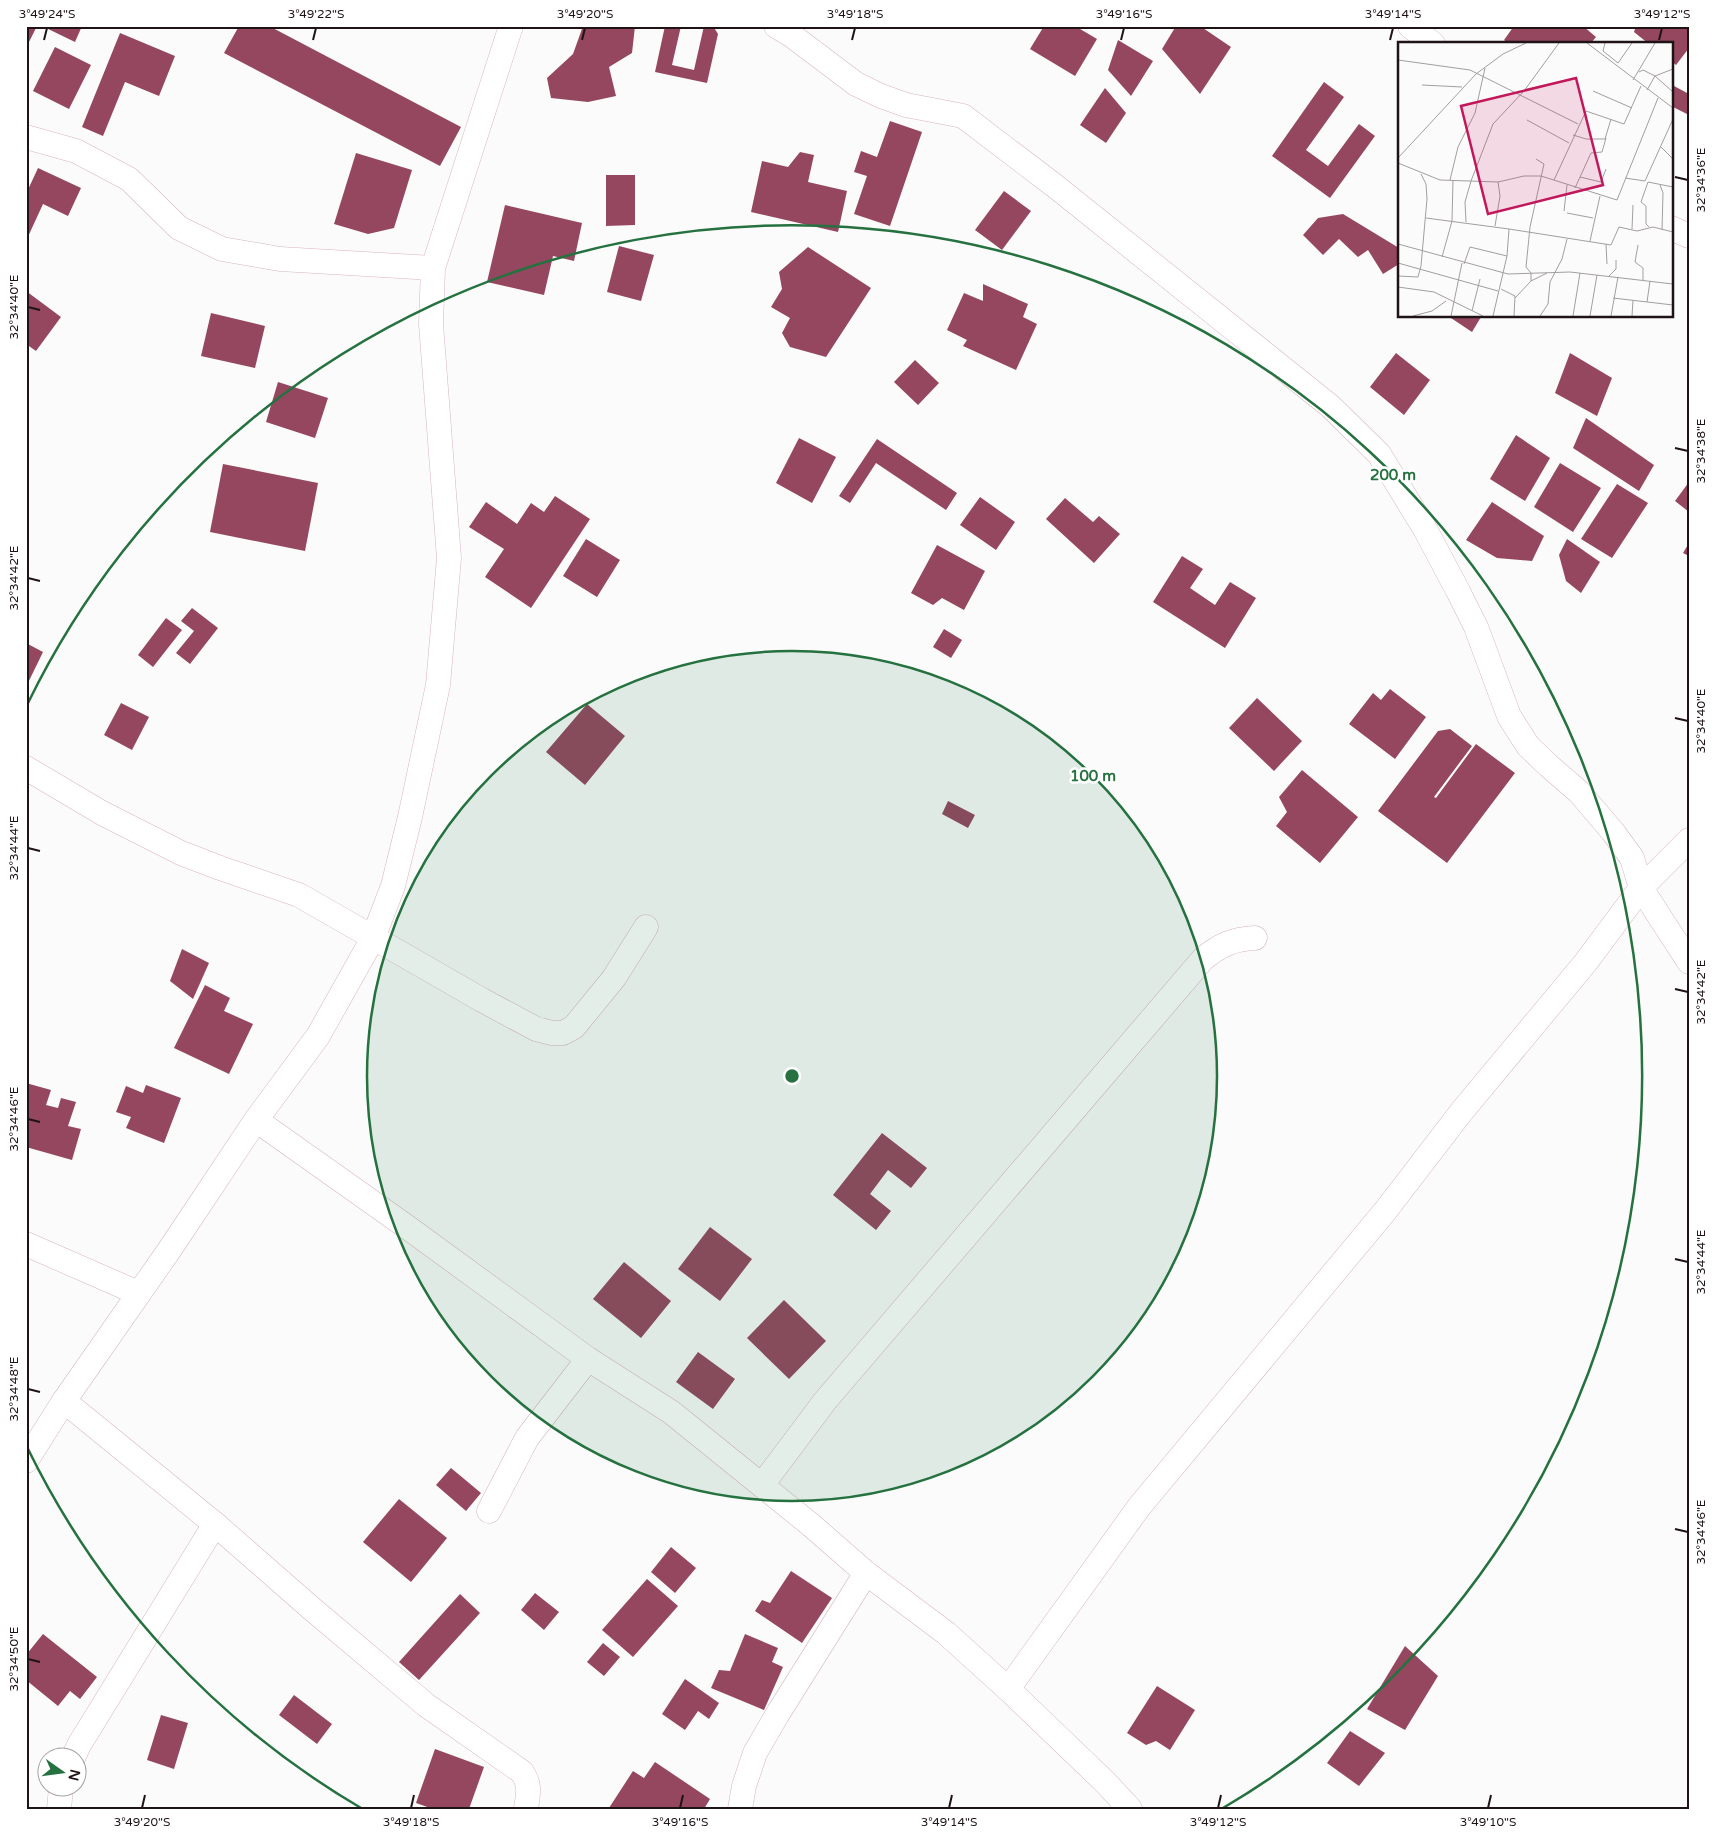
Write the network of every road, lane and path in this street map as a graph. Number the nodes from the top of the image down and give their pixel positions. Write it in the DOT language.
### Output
graph roads {
  1 [pos="511,26"];
  2 [pos="776,26"];
  3 [pos="1410,26"];
  4 [pos="1430,42"];
  5 [pos="26,138"];
  6 [pos="1672,228"];
  7 [pos="1689,236"];
  8 [pos="433,268"];
  9 [pos="26,768"];
  10 [pos="1689,840"];
  11 [pos="1641,888"];
  12 [pos="646,927"];
  13 [pos="372,938"];
  14 [pos="1255,938"];
  15 [pos="1689,962"];
  16 [pos="256,1120"];
  17 [pos="26,1244"];
  18 [pos="138,1294"];
  19 [pos="588,1359"];
  20 [pos="64,1401"];
  21 [pos="26,1461"];
  22 [pos="762,1485"];
  23 [pos="489,1511"];
  24 [pos="215,1524"];
  25 [pos="866,1573"];
  26 [pos="1008,1689"];
  27 [pos="78,1748"];
  28 [pos="526,1809"];
  29 [pos="740,1809"];
  30 [pos="1130,1809"];
  1 -- 8 [label="street"];
  2 -- 11 [label="street"];
  3 -- 4 [label="street"];
  5 -- 8 [label="street"];
  6 -- 7 [label="street"];
  8 -- 13 [label="street"];
  9 -- 13 [label="street"];
  10 -- 11 [label="street"];
  11 -- 15 [label="street"];
  11 -- 26 [label="street"];
  12 -- 13 [label="street"];
  13 -- 16 [label="street"];
  14 -- 22 [label="street"];
  16 -- 18 [label="street"];
  16 -- 19 [label="street"];
  17 -- 18 [label="street"];
  18 -- 20 [label="street"];
  19 -- 22 [label="street"];
  19 -- 23 [label="street"];
  20 -- 21 [label="street"];
  20 -- 24 [label="street"];
  22 -- 25 [label="street"];
  24 -- 27 [label="street"];
  24 -- 28 [label="street"];
  25 -- 26 [label="street"];
  25 -- 29 [label="street"];
  26 -- 30 [label="street"];
}
